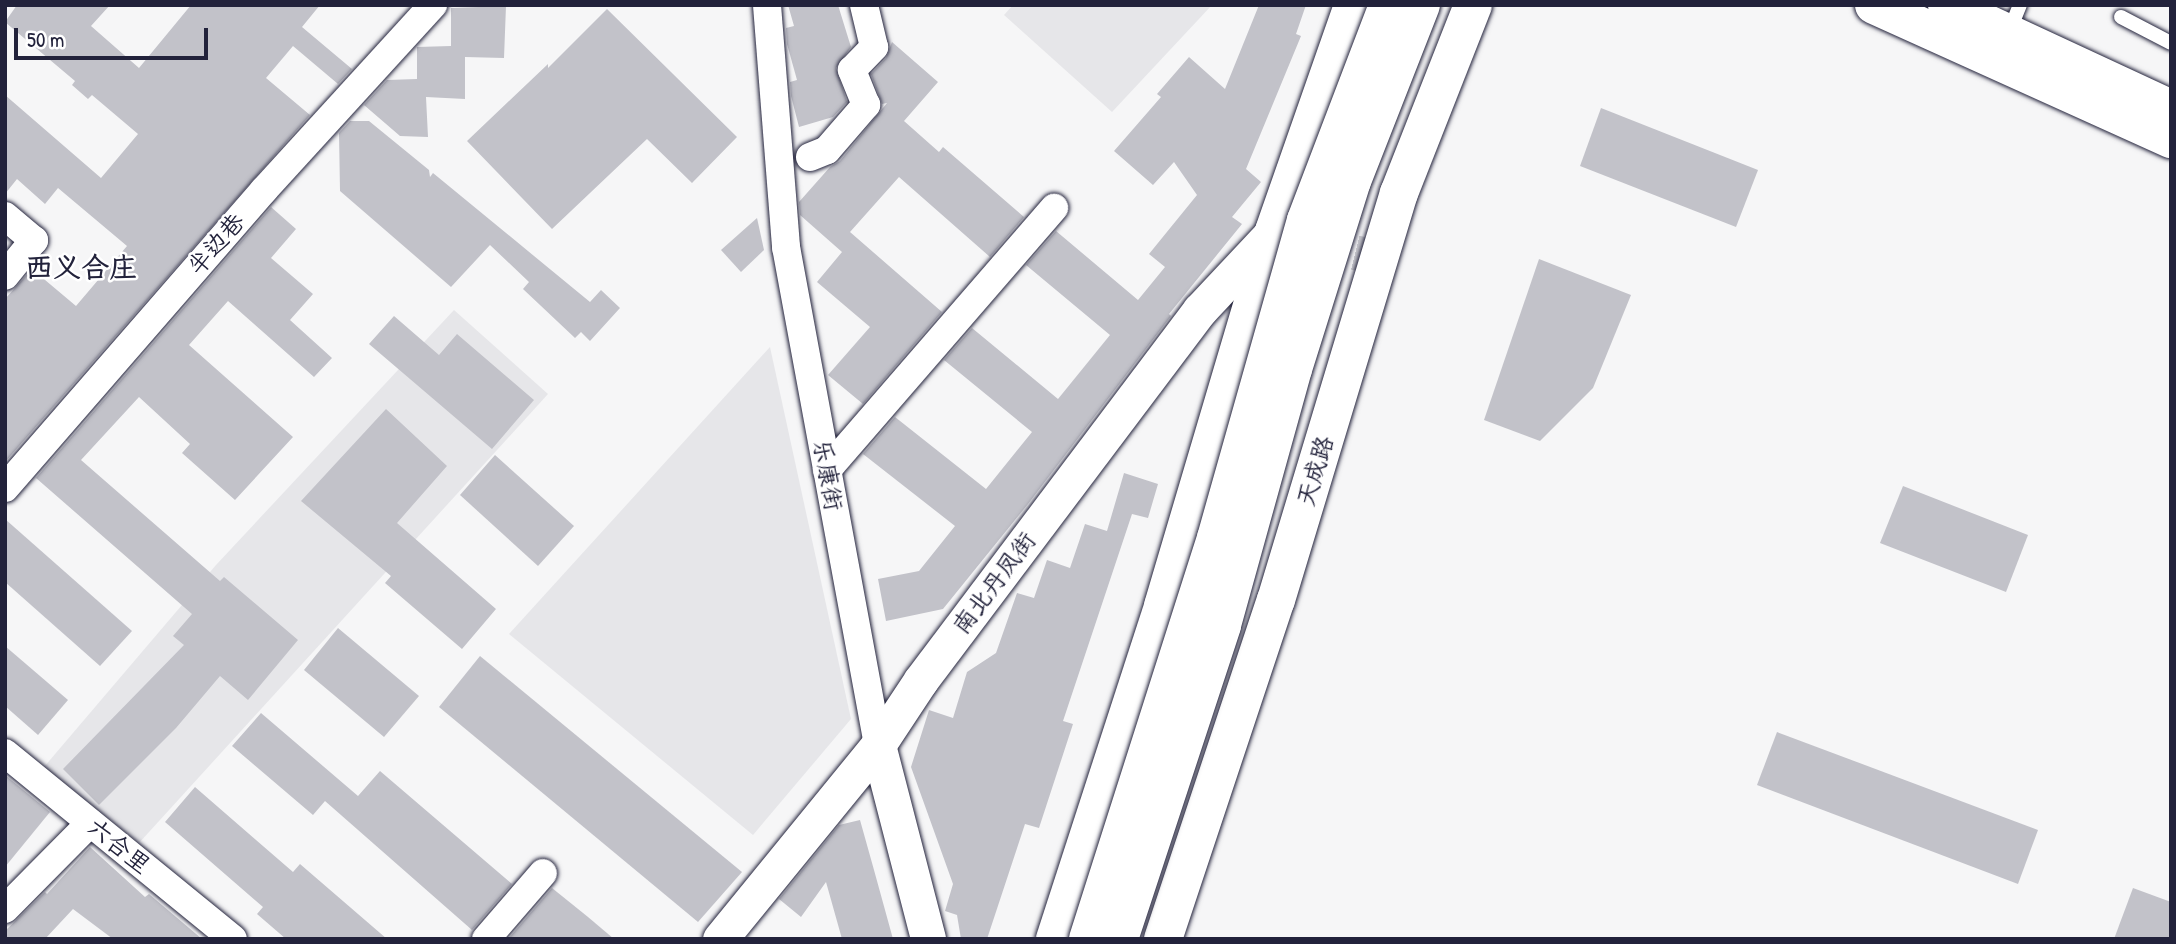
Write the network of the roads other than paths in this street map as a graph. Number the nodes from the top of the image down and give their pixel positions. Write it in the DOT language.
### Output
graph roads {
  1 [pos="433,5"];
  2 [pos="766,5"];
  3 [pos="863,5"];
  4 [pos="1353,5"];
  5 [pos="1388,5"];
  6 [pos="1421,5"];
  7 [pos="1473,5"];
  8 [pos="1874,5"];
  9 [pos="1947,5"];
  10 [pos="2121,17"];
  11 [pos="2014,20"];
  12 [pos="2171,43"];
  13 [pos="2171,109"];
  14 [pos="2171,139"];
  15 [pos="810,157"];
  16 [pos="1054,208"];
  17 [pos="5,216"];
  18 [pos="1274,231"];
  19 [pos="5,276"];
  20 [pos="827,470"];
  21 [pos="5,488"];
  22 [pos="878,746"];
  23 [pos="5,753"];
  24 [pos="90,823"];
  25 [pos="543,873"];
  26 [pos="5,909"];
  27 [pos="233,939"];
  28 [pos="486,939"];
  29 [pos="720,939"];
  30 [pos="928,939"];
  31 [pos="1055,939"];
  32 [pos="1088,939"];
  33 [pos="1119,939"];
  34 [pos="1163,939"];
  1 -- 21 [label="street, 半边巷"];
  2 -- 20 [label="street, 乐康街"];
  3 -- 15 [label="street"];
  4 -- 18 [label="main road"];
  5 -- 32 [label="main road, bridge"];
  6 -- 33 [label="main road, 天成路, bridge"];
  7 -- 34 [label="main road, 天成路"];
  8 -- 14 [label="main road"];
  9 -- 11 [label="main road"];
  10 -- 12 [label="lane"];
  11 -- 13 [label="main road"];
  16 -- 20 [label="street"];
  17 -- 19 [label="street"];
  18 -- 22 [label="street, 南北丹凤街"];
  18 -- 31 [label="main road"];
  20 -- 22 [label="street, 乐康街"];
  22 -- 29 [label="street, 南北丹凤街"];
  22 -- 30 [label="street, 乐康街"];
  23 -- 24 [label="street, 六合里"];
  24 -- 26 [label="street"];
  24 -- 27 [label="street, 六合里"];
  25 -- 28 [label="street"];
}
